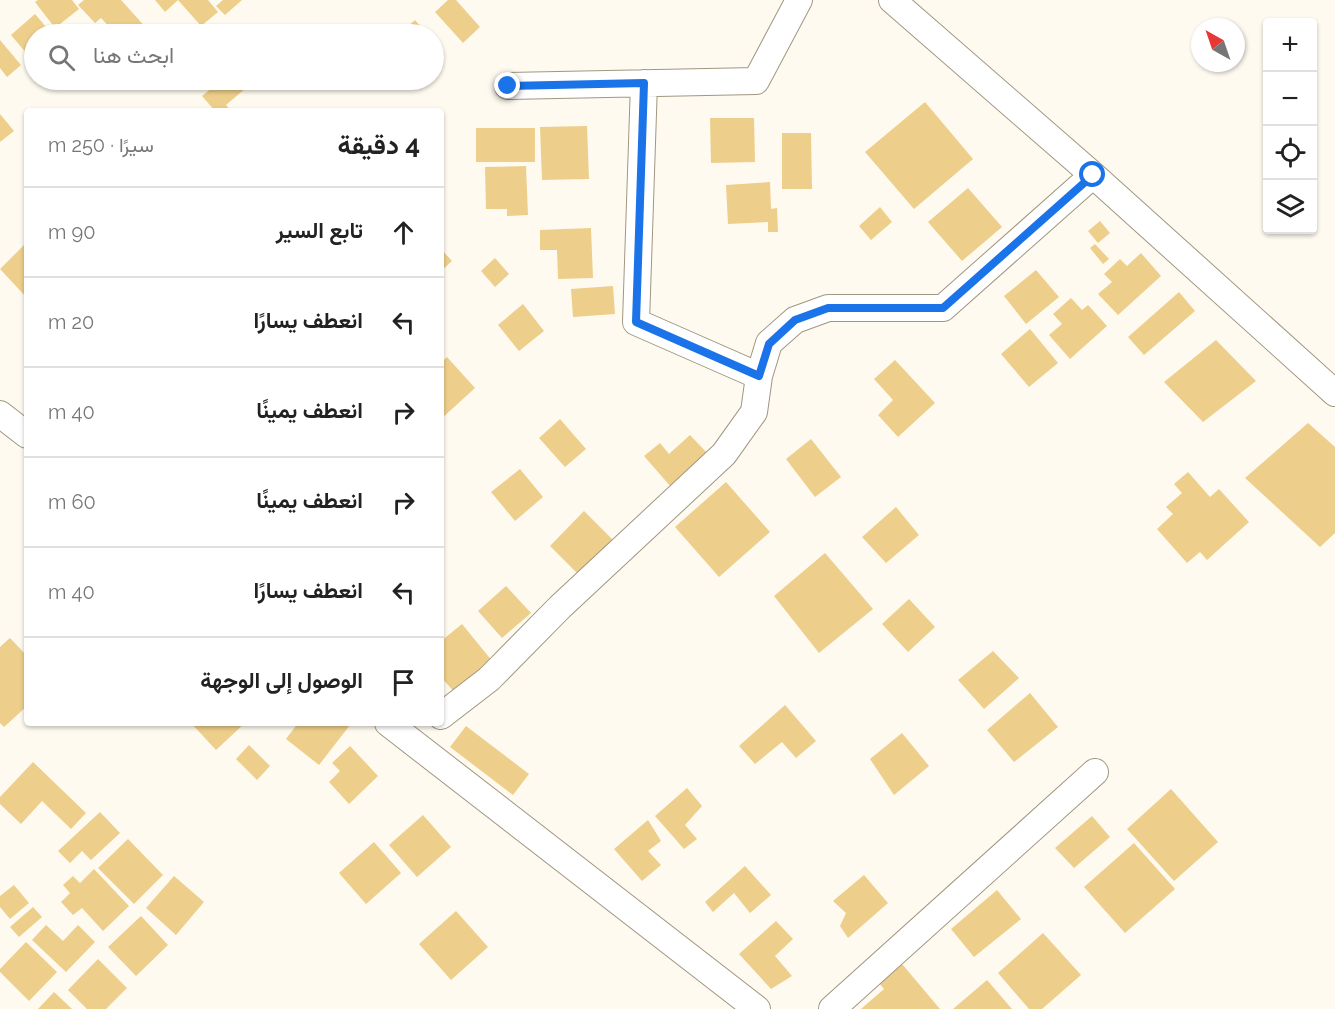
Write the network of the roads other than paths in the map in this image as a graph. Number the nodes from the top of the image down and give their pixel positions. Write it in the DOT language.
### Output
graph roads {
  1 [pos="799,0"];
  2 [pos="892,0"];
  3 [pos="644,83"];
  4 [pos="508,86"];
  5 [pos="1093,175"];
  6 [pos="759,376"];
  7 [pos="1335,393"];
  8 [pos="444,714"];
  9 [pos="392,726"];
  10 [pos="428,726"];
  11 [pos="410,740"];
  12 [pos="1095,772"];
  13 [pos="757,1009"];
  14 [pos="832,1009"];
  1 -- 3 [label="street"];
  2 -- 5 [label="street"];
  3 -- 4 [label="street"];
  3 -- 6 [label="street"];
  5 -- 6 [label="street"];
  5 -- 7 [label="street"];
  6 -- 8 [label="street"];
  9 -- 11 [label="street"];
  10 -- 11 [label="street"];
  11 -- 13 [label="street"];
  12 -- 14 [label="street"];
}
